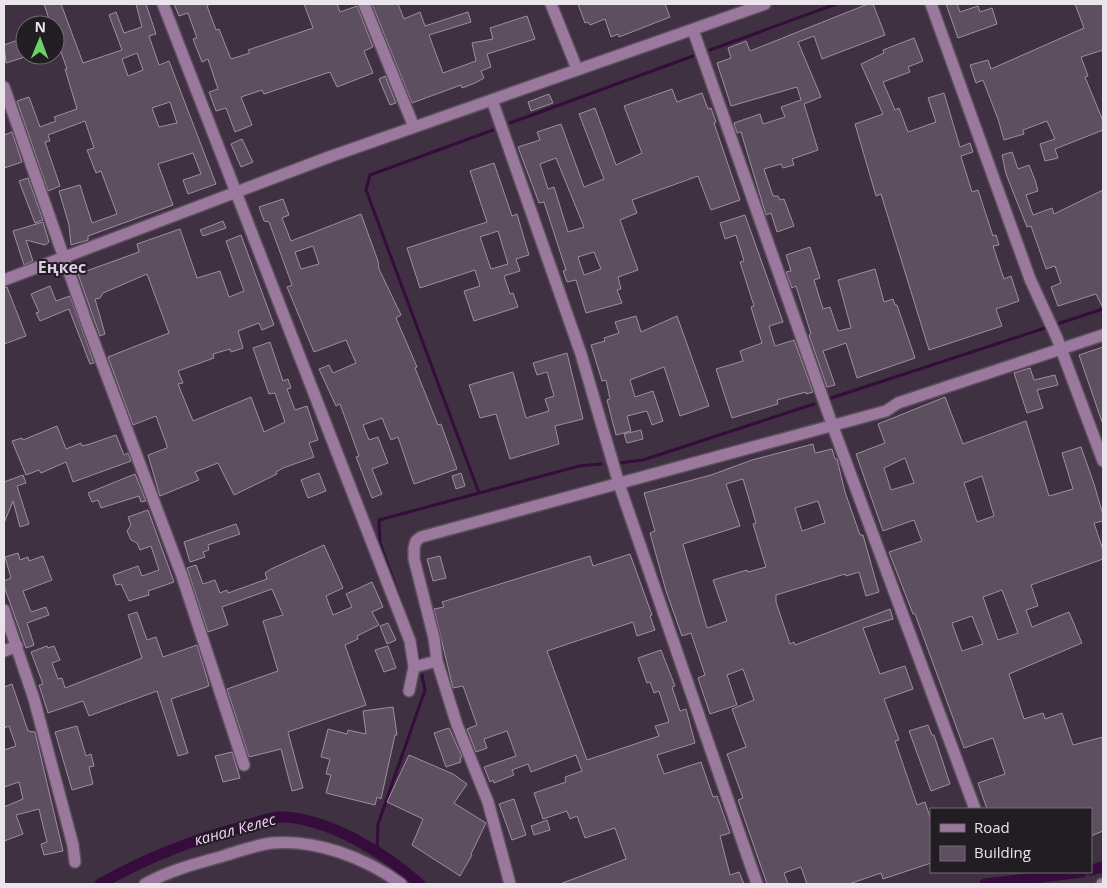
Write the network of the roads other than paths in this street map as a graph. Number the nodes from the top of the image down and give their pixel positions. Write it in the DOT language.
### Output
graph roads {
  1 [pos="163,4"];
  2 [pos="364,4"];
  3 [pos="551,4"];
  4 [pos="765,4"];
  5 [pos="932,4"];
  6 [pos="745,7"];
  7 [pos="694,30"];
  8 [pos="577,69"];
  9 [pos="4,87"];
  10 [pos="492,100"];
  11 [pos="414,127"];
  12 [pos="236,191"];
  13 [pos="64,256"];
  14 [pos="4,280"];
  15 [pos="1103,335"];
  16 [pos="1061,348"];
  17 [pos="833,426"];
  18 [pos="1103,461"];
  19 [pos="619,484"];
  20 [pos="4,610"];
  21 [pos="17,646"];
  22 [pos="4,651"];
  23 [pos="437,661"];
  24 [pos="414,667"];
  25 [pos="409,691"];
  26 [pos="244,765"];
  27 [pos="975,808"];
  28 [pos="75,862"];
  29 [pos="145,884"];
  30 [pos="401,884"];
  31 [pos="510,884"];
  32 [pos="757,884"];
  1 -- 12 [label="street"];
  2 -- 11 [label="street"];
  3 -- 8 [label="street"];
  4 -- 6 [label="street"];
  5 -- 16 [label="street"];
  6 -- 7 [label="street"];
  7 -- 8 [label="street"];
  7 -- 17 [label="street"];
  8 -- 10 [label="street"];
  9 -- 13 [label="street"];
  10 -- 11 [label="street"];
  10 -- 19 [label="street"];
  11 -- 12 [label="street"];
  12 -- 13 [label="street"];
  12 -- 24 [label="street"];
  13 -- 14 [label="street"];
  13 -- 26 [label="street"];
  15 -- 16 [label="street"];
  16 -- 17 [label="street"];
  16 -- 18 [label="street"];
  17 -- 19 [label="street"];
  17 -- 27 [label="street"];
  19 -- 23 [label="street"];
  19 -- 32 [label="street"];
  20 -- 21 [label="street"];
  21 -- 22 [label="street"];
  21 -- 28 [label="street"];
  23 -- 24 [label="street"];
  23 -- 31 [label="street"];
  24 -- 25 [label="street"];
  29 -- 30 [label="street"];
}
